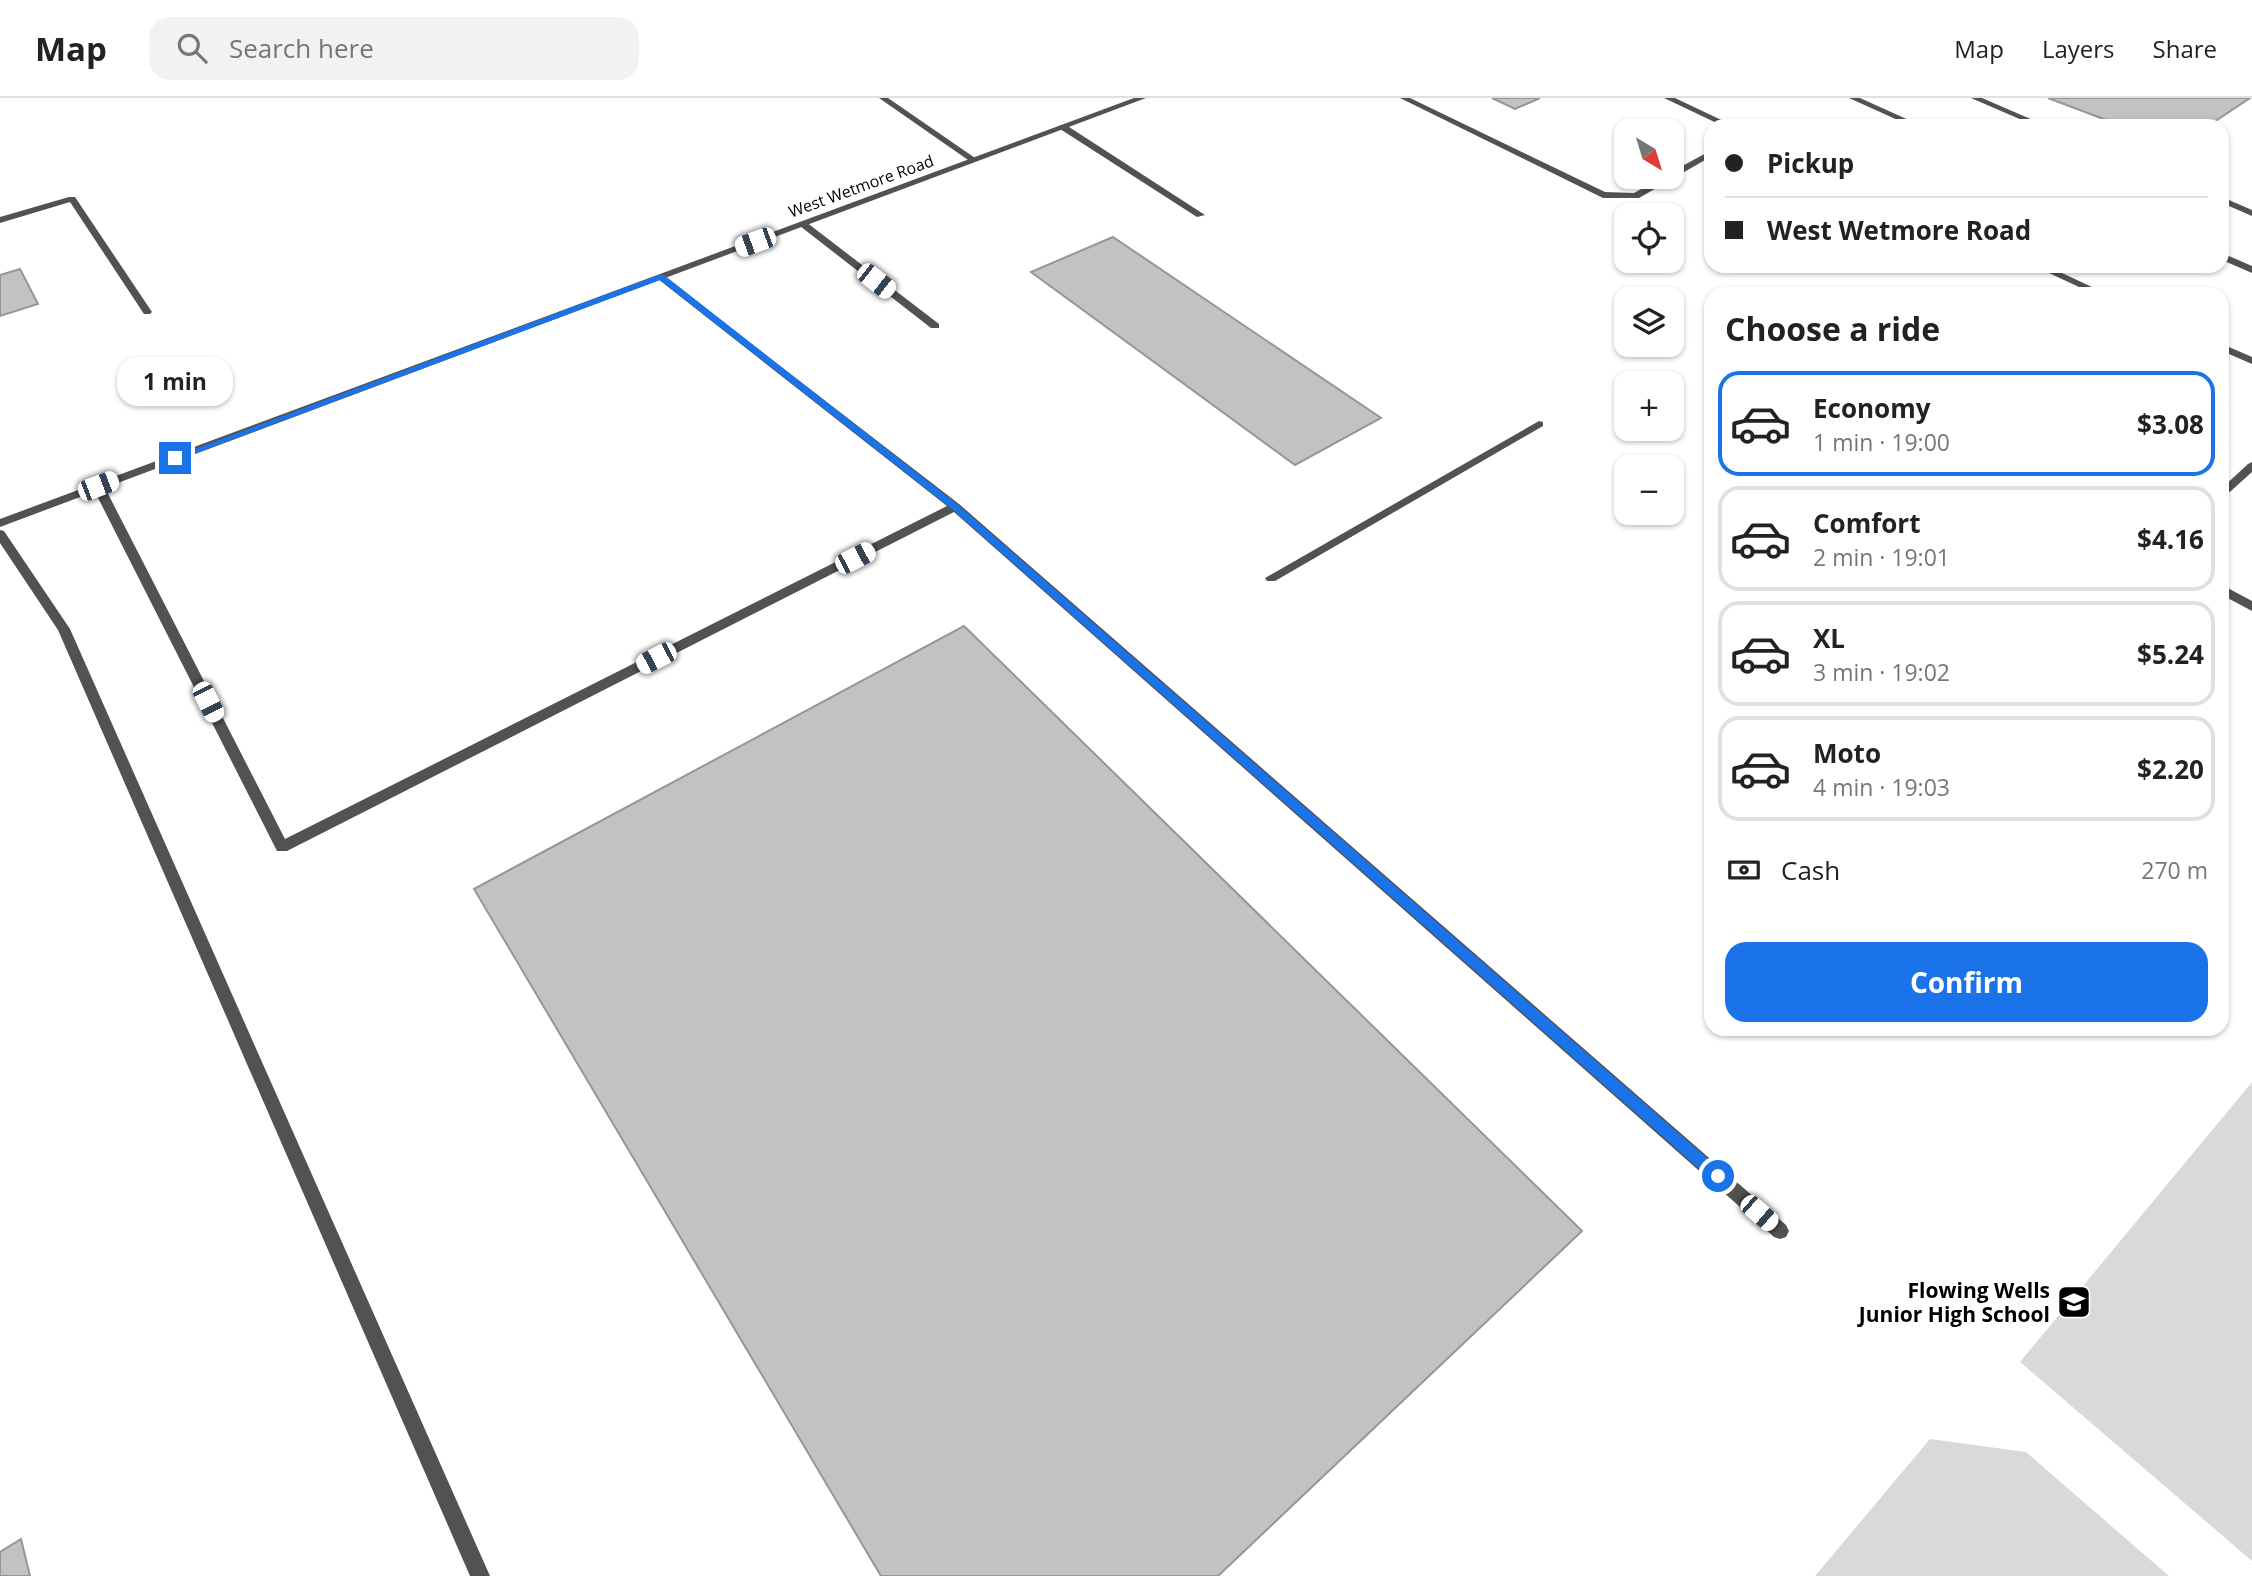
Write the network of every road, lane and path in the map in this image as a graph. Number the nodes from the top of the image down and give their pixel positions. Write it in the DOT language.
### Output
graph roads {
  1 [pos="884,98"];
  2 [pos="1142,98"];
  3 [pos="1404,98"];
  4 [pos="1668,98"];
  5 [pos="1853,98"];
  6 [pos="1975,98"];
  7 [pos="1714,119"];
  8 [pos="1902,119"];
  9 [pos="2026,119"];
  10 [pos="1063,127"];
  11 [pos="1704,157"];
  12 [pos="974,160"];
  13 [pos="1684,168"];
  14 [pos="1648,189"];
  15 [pos="2229,203"];
  16 [pos="2252,213"];
  17 [pos="1200,215"];
  18 [pos="0,220"];
  19 [pos="803,224"];
  20 [pos="2229,259"];
  21 [pos="2252,270"];
  22 [pos="2055,273"];
  23 [pos="661,277"];
  24 [pos="2086,287"];
  25 [pos="147,312"];
  26 [pos="935,326"];
  27 [pos="2229,351"];
  28 [pos="2252,360"];
  29 [pos="1539,424"];
  30 [pos="2252,466"];
  31 [pos="98,486"];
  32 [pos="2229,488"];
  33 [pos="955,507"];
  34 [pos="0,523"];
  35 [pos="0,534"];
  36 [pos="1271,578"];
  37 [pos="2229,593"];
  38 [pos="2252,607"];
  39 [pos="1780,1231"];
  40 [pos="480,1576"];
  1 -- 12 [label="street"];
  2 -- 10 [label="street, West Wetmore Road"];
  3 -- 14 [label="street"];
  4 -- 7 [label="street"];
  5 -- 8 [label="street"];
  6 -- 9 [label="street"];
  10 -- 12 [label="street, West Wetmore Road"];
  10 -- 17 [label="street"];
  11 -- 13 [label="street"];
  12 -- 19 [label="street, West Wetmore Road"];
  15 -- 16 [label="street"];
  18 -- 25 [label="street"];
  19 -- 23 [label="street, West Wetmore Road"];
  19 -- 26 [label="street"];
  20 -- 21 [label="street"];
  22 -- 24 [label="street"];
  23 -- 31 [label="street, West Wetmore Road"];
  23 -- 33 [label="street"];
  27 -- 28 [label="street"];
  29 -- 36 [label="street"];
  30 -- 32 [label="street"];
  31 -- 33 [label="street"];
  31 -- 34 [label="street, West Wetmore Road"];
  33 -- 39 [label="street"];
  35 -- 40 [label="street"];
  37 -- 38 [label="street"];
}
